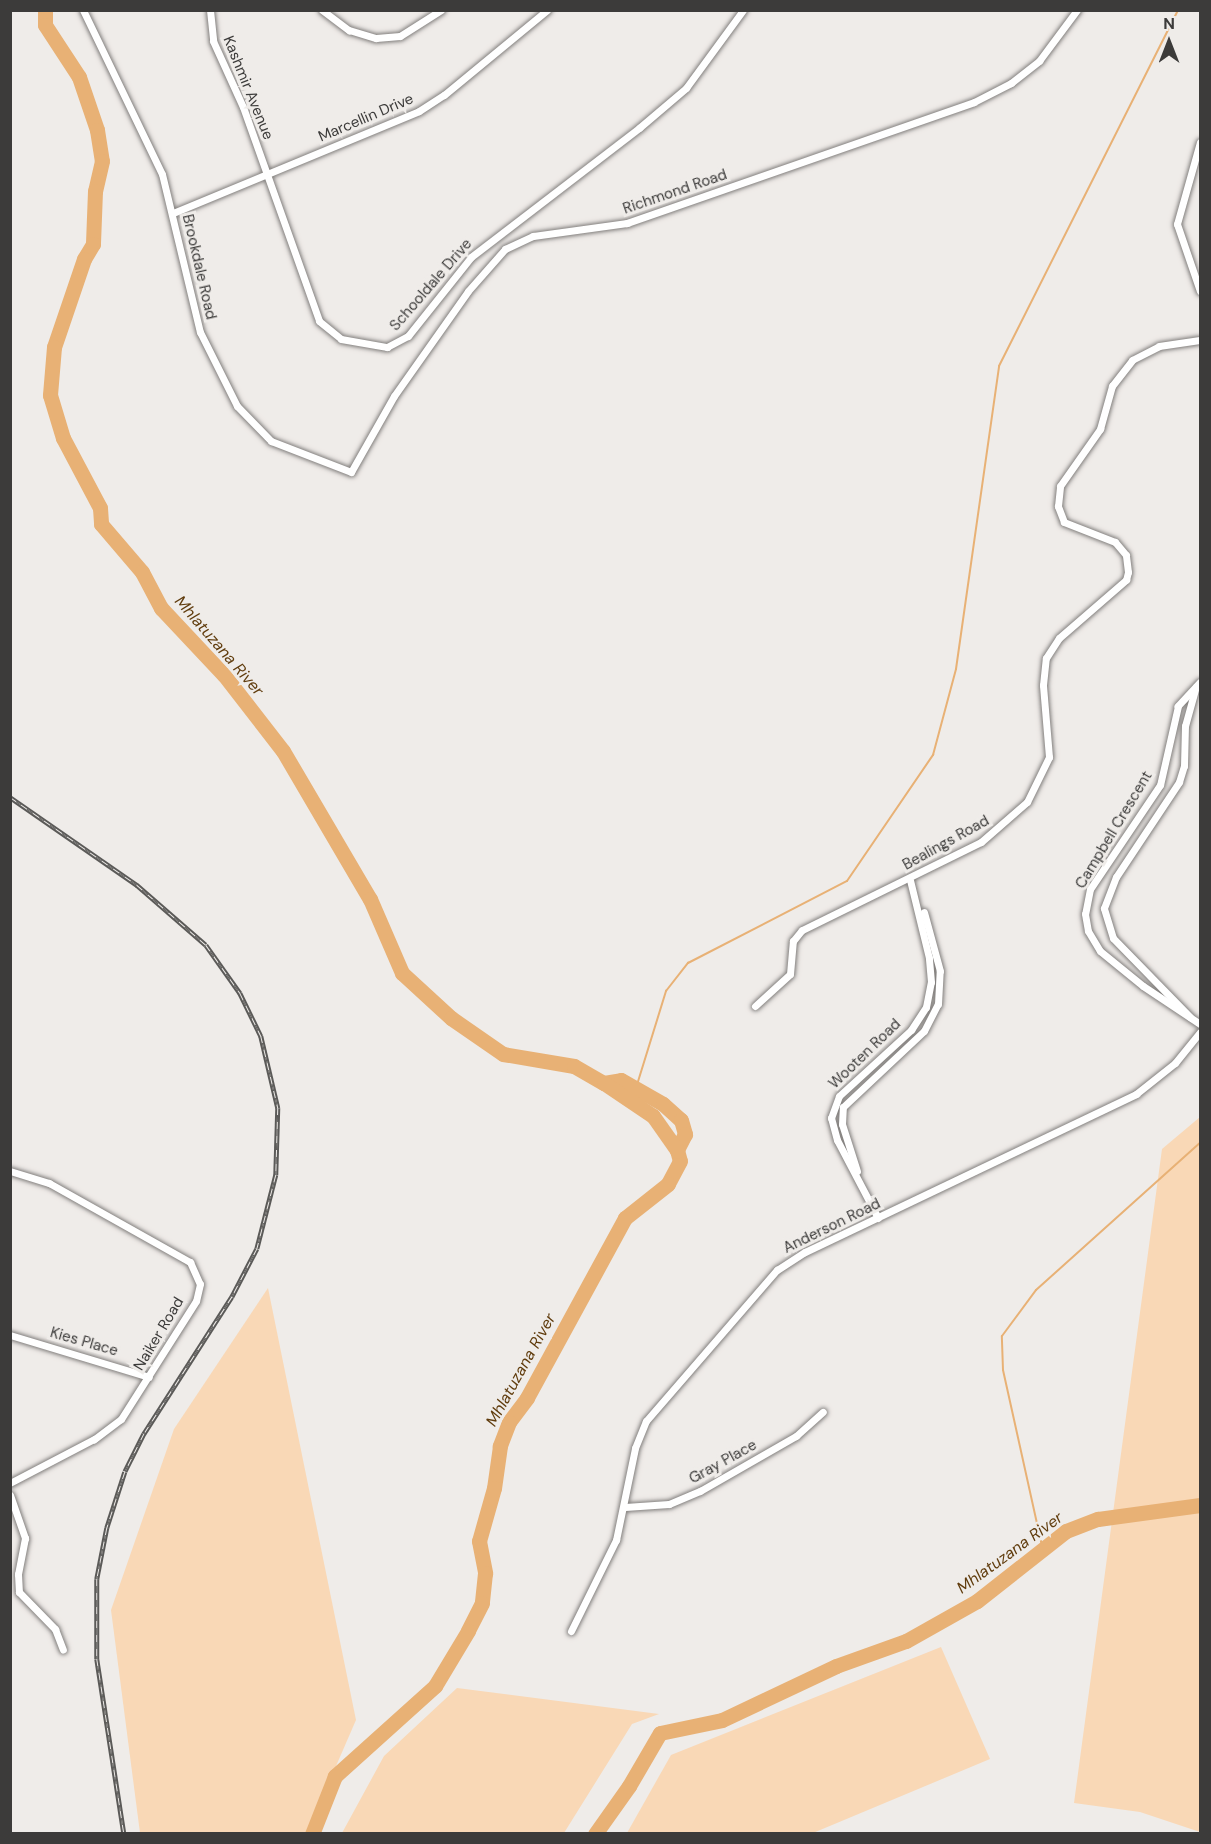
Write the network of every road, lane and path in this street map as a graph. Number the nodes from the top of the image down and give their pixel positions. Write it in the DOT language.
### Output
graph roads {
  1 [pos="83,10"];
  2 [pos="210,10"];
  3 [pos="322,10"];
  4 [pos="441,10"];
  5 [pos="547,10"];
  6 [pos="743,10"];
  7 [pos="1077,10"];
  8 [pos="1200,142"];
  9 [pos="267,174"];
  10 [pos="173,213"];
  11 [pos="1200,291"];
  12 [pos="1200,340"];
  13 [pos="351,472"];
  14 [pos="1198,684"];
  15 [pos="912,879"];
  16 [pos="755,1006"];
  17 [pos="1191,1019"];
  18 [pos="1200,1024"];
  19 [pos="1200,1032"];
  20 [pos="10,1171"];
  21 [pos="858,1174"];
  22 [pos="878,1218"];
  23 [pos="10,1335"];
  24 [pos="149,1377"];
  25 [pos="823,1412"];
  26 [pos="10,1483"];
  27 [pos="10,1495"];
  28 [pos="625,1507"];
  29 [pos="571,1632"];
  30 [pos="63,1650"];
  1 -- 10 [label="street, Brookdale Road"];
  2 -- 9 [label="street, Kashmir Avenue"];
  3 -- 4 [label="street"];
  5 -- 9 [label="street, Marcellin Drive"];
  6 -- 9 [label="street, Schooldale Drive"];
  7 -- 13 [label="street, Richmond Road"];
  8 -- 11 [label="street"];
  9 -- 10 [label="street, Marcellin Drive"];
  10 -- 13 [label="street, Brookdale Road"];
  12 -- 15 [label="street, Bealings Road"];
  14 -- 17 [label="street, Campbell Crescent"];
  14 -- 17 [label="street, Campbell Crescent"];
  15 -- 16 [label="street, Bealings Road"];
  15 -- 21 [label="street, Wooten Road"];
  15 -- 21 [label="street, Wooten Road"];
  17 -- 18 [label="street, Campbell Crescent"];
  19 -- 22 [label="street, Anderson Road"];
  20 -- 24 [label="street, Naiker Road"];
  21 -- 22 [label="street, Wooten Road"];
  22 -- 28 [label="street, Anderson Road"];
  23 -- 24 [label="street, Kies Place"];
  24 -- 26 [label="street, Naiker Road"];
  25 -- 28 [label="street, Gray Place"];
  27 -- 30 [label="street"];
  28 -- 29 [label="street, Anderson Road"];
}
